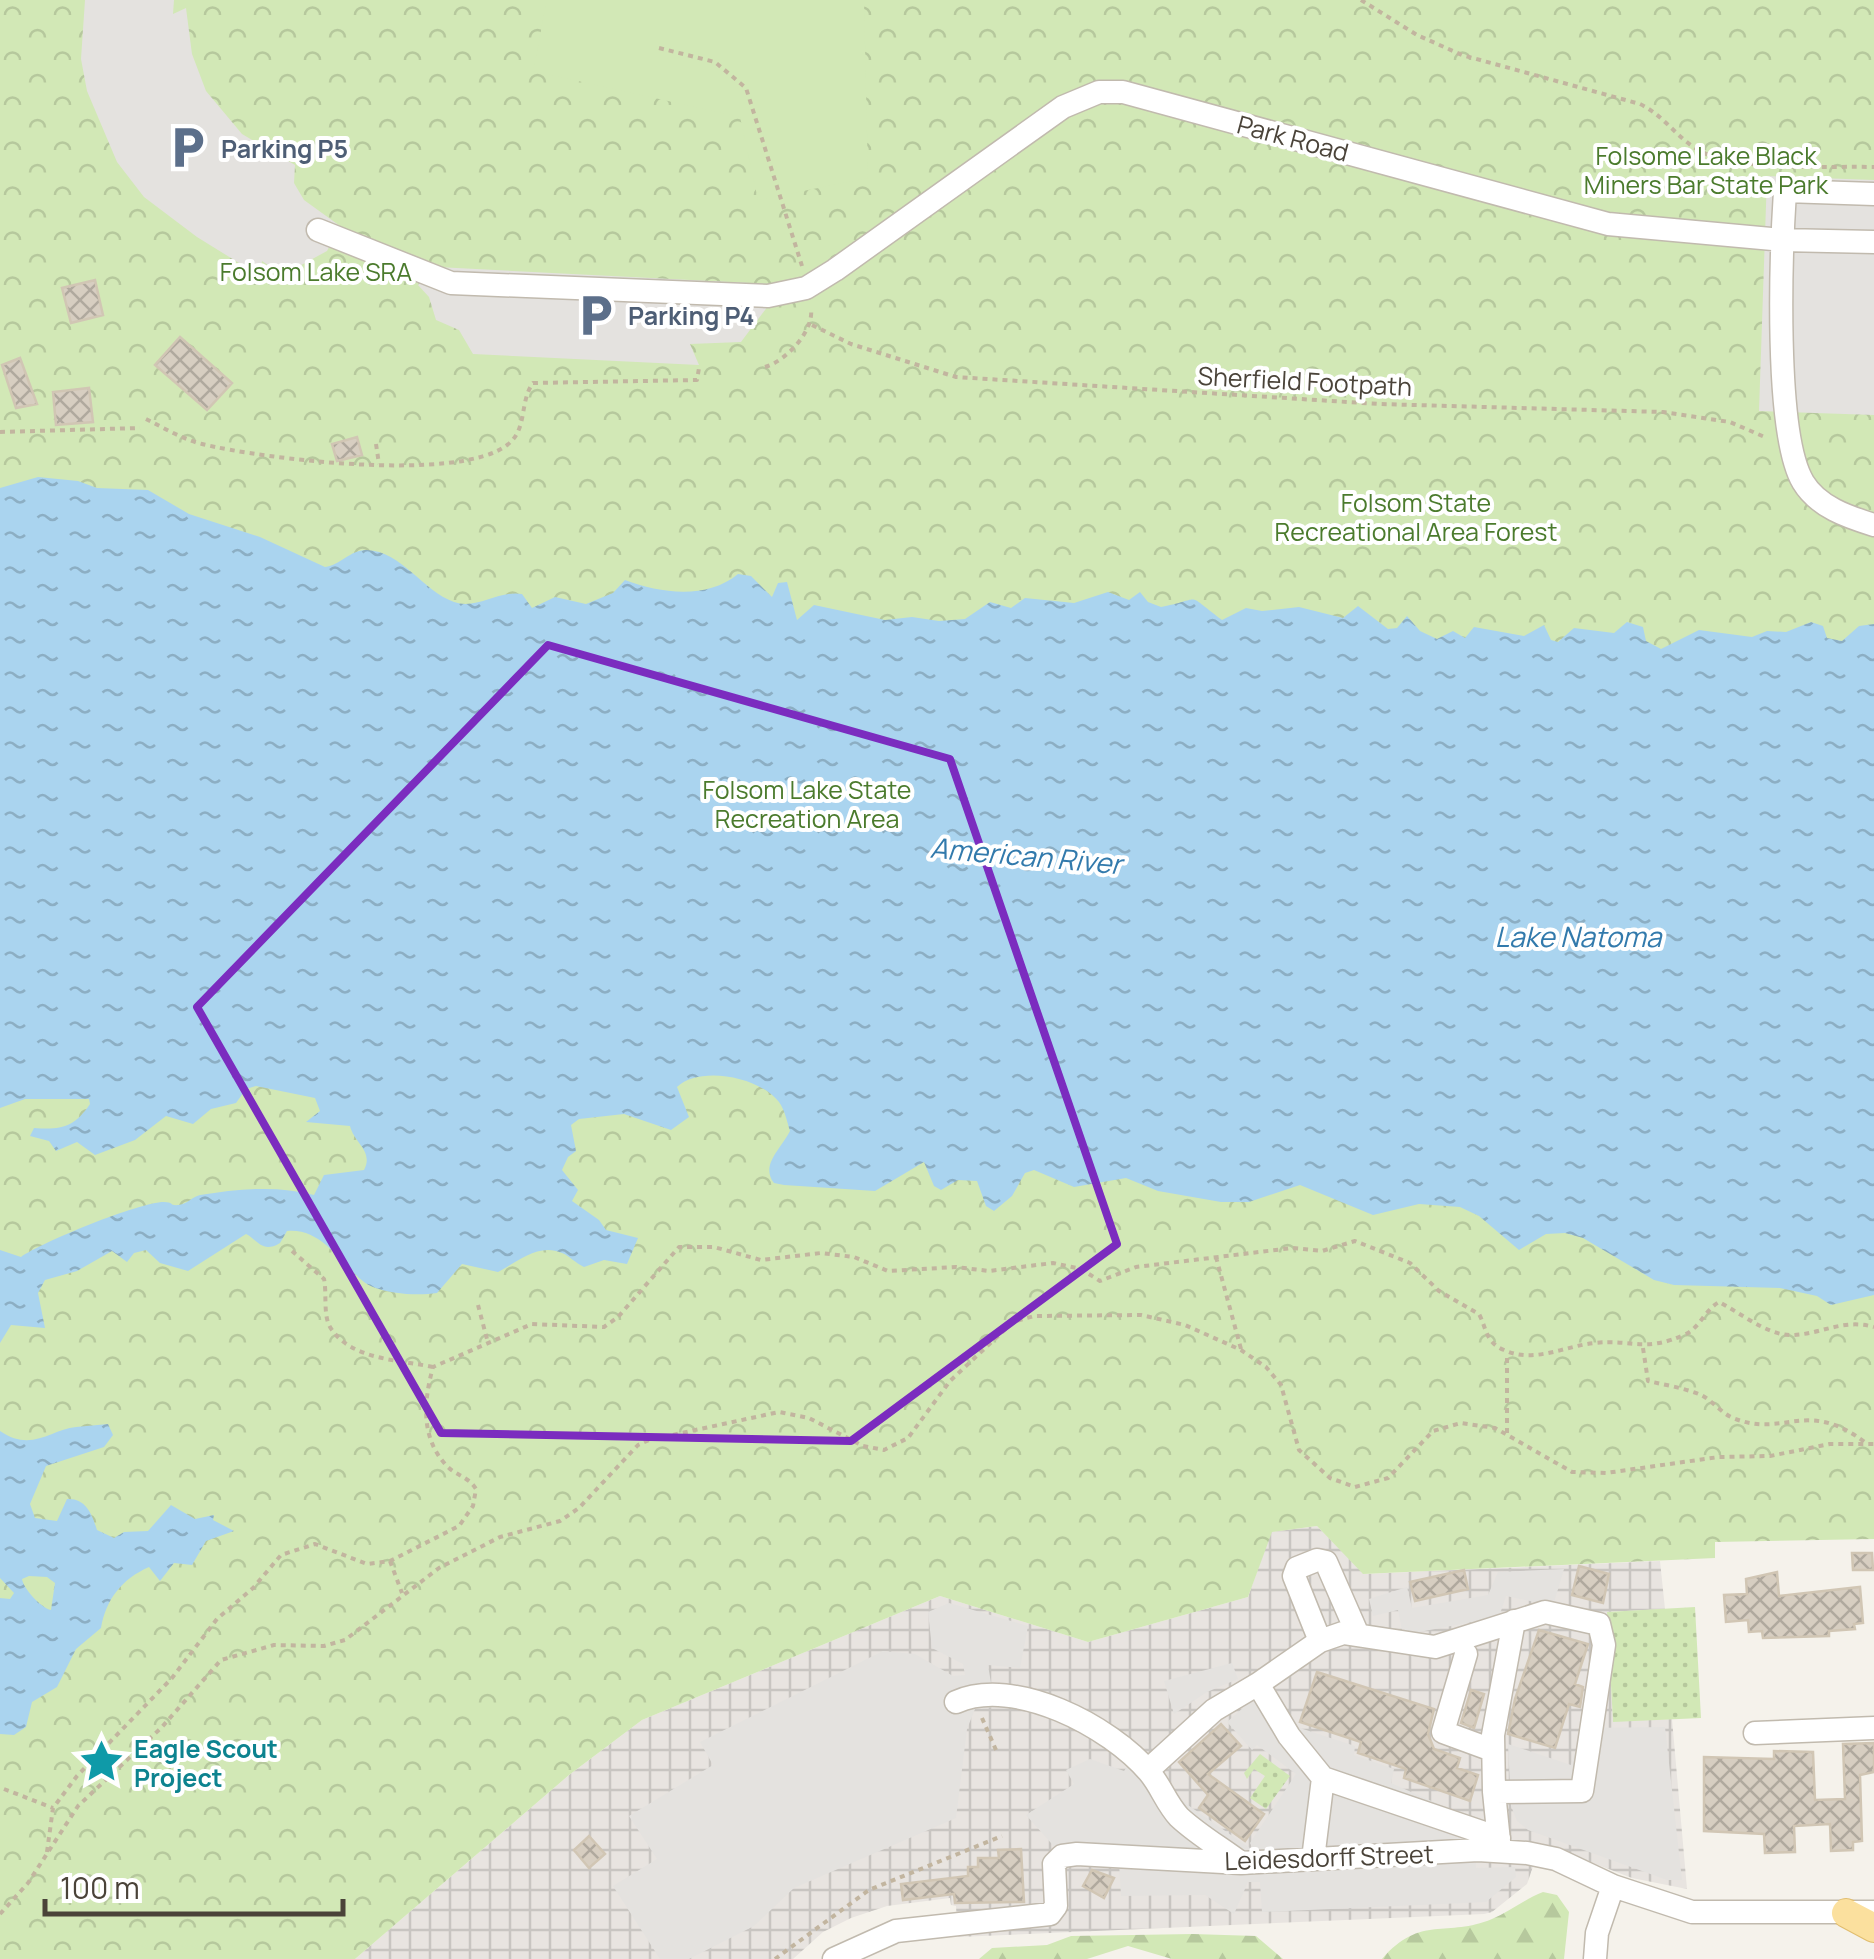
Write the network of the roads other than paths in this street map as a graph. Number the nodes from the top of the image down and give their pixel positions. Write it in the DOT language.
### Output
graph roads {
  1 [pos="1874,194"];
  2 [pos="318,230"];
  3 [pos="1782,240"];
  4 [pos="1874,242"];
  5 [pos="1874,525"];
  6 [pos="1514,1621"];
  7 [pos="1358,1634"];
  8 [pos="1320,1642"];
  9 [pos="1436,1647"];
  10 [pos="1466,1654"];
  11 [pos="1506,1663"];
  12 [pos="1258,1684"];
  13 [pos="966,1698"];
  14 [pos="1874,1728"];
  15 [pos="1755,1733"];
  16 [pos="1492,1750"];
  17 [pos="1148,1770"];
  18 [pos="1323,1778"];
  19 [pos="1494,1792"];
  20 [pos="1500,1844"];
  21 [pos="1313,1859"];
  22 [pos="1242,1863"];
  23 [pos="1613,1886"];
  24 [pos="1860,1912"];
  25 [pos="1874,1928"];
  26 [pos="834,1959"];
  27 [pos="1595,1959"];
  1 -- 3 [label="street"];
  2 -- 3 [label="street, Park Road"];
  3 -- 4 [label="street, Park Road"];
  3 -- 5 [label="street"];
  6 -- 9 [label="street"];
  6 -- 11 [label="street"];
  6 -- 19 [label="street"];
  7 -- 8 [label="street"];
  7 -- 8 [label="street"];
  7 -- 9 [label="street"];
  8 -- 12 [label="street"];
  9 -- 10 [label="street"];
  10 -- 11 [label="street"];
  10 -- 16 [label="street"];
  11 -- 16 [label="street"];
  12 -- 17 [label="street"];
  12 -- 18 [label="street"];
  13 -- 17 [label="street"];
  14 -- 15 [label="street"];
  16 -- 19 [label="street"];
  17 -- 22 [label="street"];
  18 -- 20 [label="street"];
  18 -- 21 [label="street"];
  19 -- 20 [label="street"];
  20 -- 21 [label="street, Leidesdorff Street"];
  20 -- 23 [label="street, Leidesdorff Street"];
  21 -- 22 [label="street, Leidesdorff Street"];
  22 -- 26 [label="street, Leidesdorff Street"];
  23 -- 24 [label="street, Leidesdorff Street"];
  23 -- 27 [label="street"];
  24 -- 25 [label="main road"];
}
